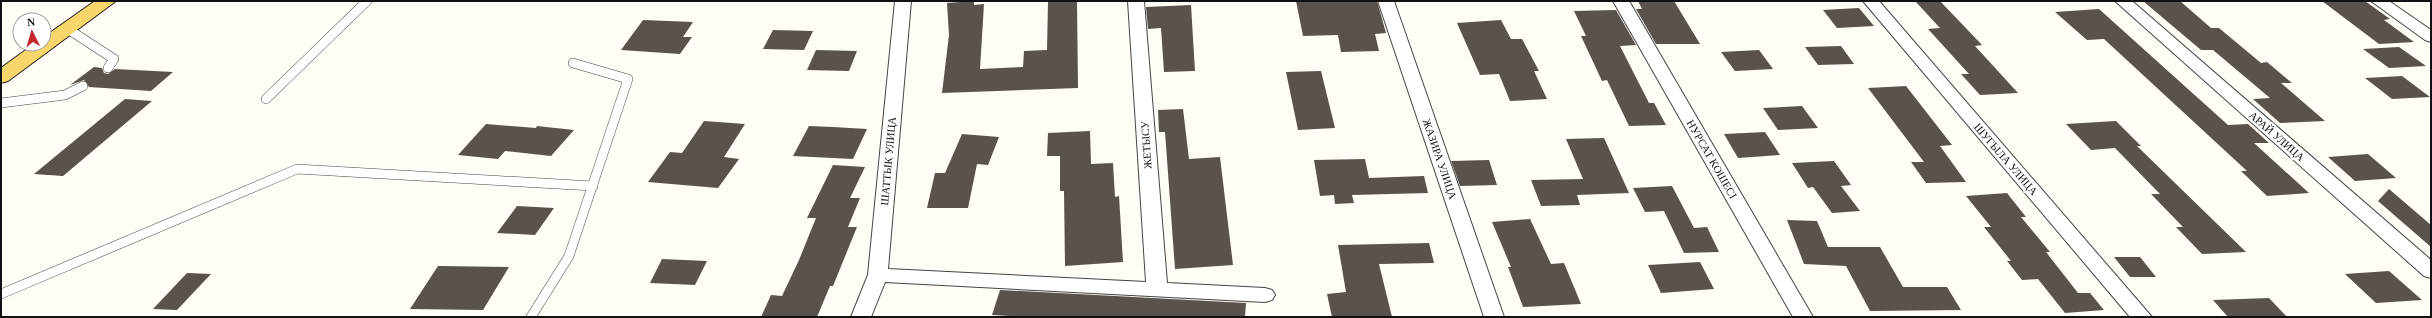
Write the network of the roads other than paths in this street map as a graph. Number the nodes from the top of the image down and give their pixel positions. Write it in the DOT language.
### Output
graph roads {
  1 [pos="106,1"];
  2 [pos="367,1"];
  3 [pos="903,1"];
  4 [pos="1136,1"];
  5 [pos="1386,1"];
  6 [pos="1621,1"];
  7 [pos="1871,1"];
  8 [pos="2123,1"];
  9 [pos="2379,1"];
  10 [pos="68,29"];
  11 [pos="2431,38"];
  12 [pos="573,63"];
  13 [pos="108,68"];
  14 [pos="1,77"];
  15 [pos="83,86"];
  16 [pos="266,99"];
  17 [pos="1,103"];
  18 [pos="593,186"];
  19 [pos="2431,271"];
  20 [pos="878,276"];
  21 [pos="1157,289"];
  22 [pos="1,294"];
  23 [pos="1265,295"];
  24 [pos="531,317"];
  25 [pos="861,317"];
  26 [pos="1494,317"];
  27 [pos="1803,317"];
  28 [pos="2142,317"];
  1 -- 10 [label="main road"];
  2 -- 16 [label="lane"];
  3 -- 20 [label="street, ШАТТЫК УЛИЦА"];
  4 -- 21 [label="street, ЖЕТЫСУ"];
  5 -- 26 [label="street, ЖАЗИРА УЛИЦА"];
  6 -- 27 [label="street, НУРСАТ КОШЕСI"];
  7 -- 28 [label="street, ШУГЫЛА УЛИЦА"];
  8 -- 19 [label="street, АРАЙ УЛИЦА"];
  9 -- 11 [label="street"];
  10 -- 13 [label="lane"];
  10 -- 14 [label="main road"];
  12 -- 18 [label="lane"];
  15 -- 17 [label="lane"];
  18 -- 22 [label="lane"];
  18 -- 24 [label="lane"];
  20 -- 21 [label="street"];
  20 -- 25 [label="street, ШАТТЫК УЛИЦА"];
  21 -- 23 [label="street"];
}
